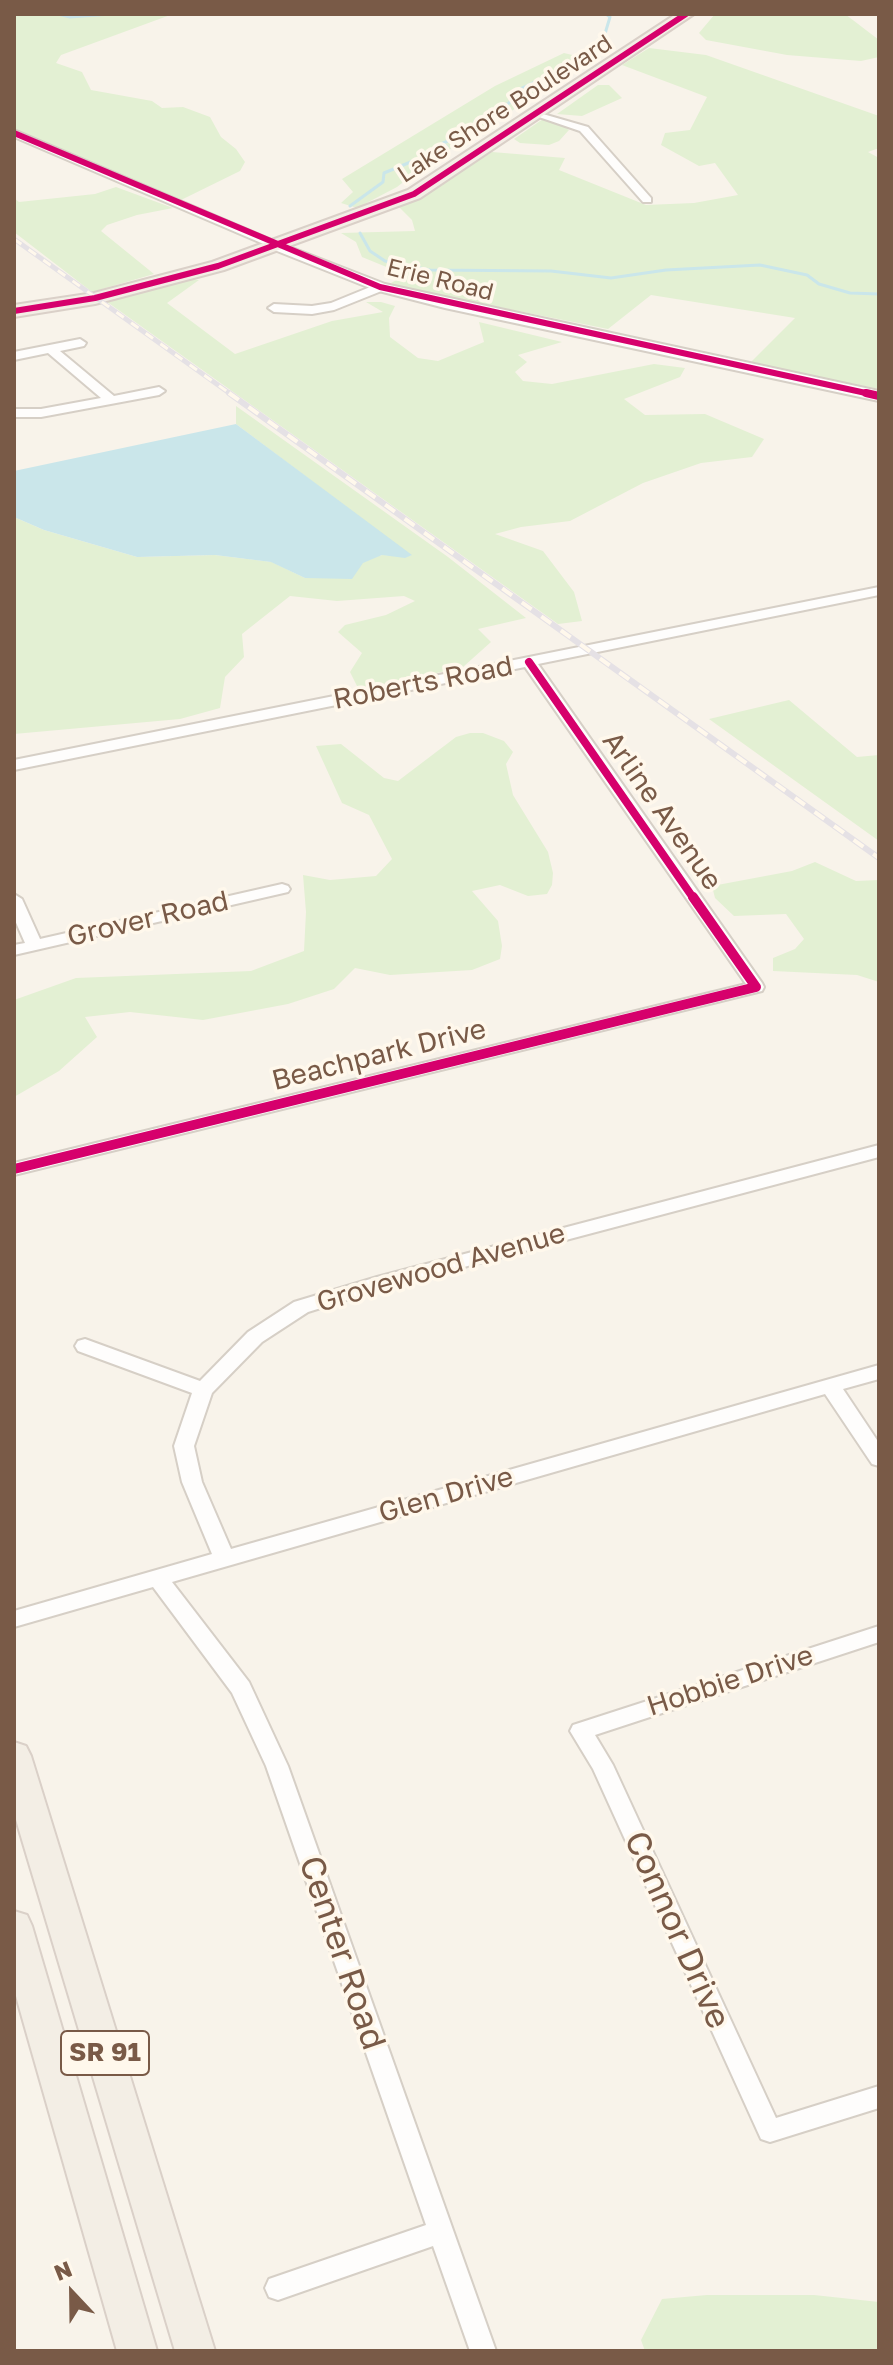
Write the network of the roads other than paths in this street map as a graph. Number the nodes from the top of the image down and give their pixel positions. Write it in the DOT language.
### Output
graph roads {
  1 [pos="686,14"];
  2 [pos="540,114"];
  3 [pos="14,133"];
  4 [pos="647,200"];
  5 [pos="277,246"];
  6 [pos="380,287"];
  7 [pos="274,308"];
  8 [pos="14,311"];
  9 [pos="80,343"];
  10 [pos="51,349"];
  11 [pos="14,356"];
  12 [pos="159,391"];
  13 [pos="879,396"];
  14 [pos="111,400"];
  15 [pos="14,413"];
  16 [pos="879,591"];
  17 [pos="529,662"];
  18 [pos="14,765"];
  19 [pos="282,889"];
  20 [pos="14,899"];
  21 [pos="34,945"];
  22 [pos="14,950"];
  23 [pos="756,987"];
  24 [pos="879,1151"];
  25 [pos="14,1169"];
  26 [pos="85,1346"];
  27 [pos="879,1372"];
  28 [pos="830,1386"];
  29 [pos="203,1390"];
  30 [pos="879,1459"];
  31 [pos="224,1558"];
  32 [pos="157,1578"];
  33 [pos="14,1619"];
  34 [pos="879,1634"];
  35 [pos="581,1731"];
  36 [pos="14,1756"];
  37 [pos="14,1926"];
  38 [pos="879,2097"];
  39 [pos="440,2232"];
  40 [pos="278,2288"];
  41 [pos="137,2351"];
  42 [pos="195,2351"];
  43 [pos="483,2351"];
  1 -- 2 [label="main road, Lake Shore Boulevard"];
  2 -- 4 [label="street"];
  2 -- 5 [label="main road, Lake Shore Boulevard"];
  3 -- 5 [label="street, Erie Road"];
  5 -- 6 [label="street, Erie Road"];
  5 -- 8 [label="main road, Lake Shore Boulevard"];
  6 -- 7 [label="street"];
  6 -- 13 [label="street, Erie Road"];
  9 -- 10 [label="street"];
  10 -- 11 [label="street"];
  10 -- 14 [label="street"];
  12 -- 14 [label="street"];
  14 -- 15 [label="street"];
  16 -- 17 [label="street, Roberts Road"];
  17 -- 18 [label="street, Roberts Road"];
  17 -- 23 [label="street, Arline Avenue"];
  19 -- 21 [label="street, Grover Road"];
  20 -- 21 [label="street"];
  21 -- 22 [label="street, Grover Road"];
  23 -- 25 [label="street, Beachpark Drive"];
  24 -- 29 [label="street, Grovewood Avenue"];
  26 -- 29 [label="street"];
  27 -- 28 [label="street, Glen Drive"];
  28 -- 30 [label="street"];
  28 -- 31 [label="street, Glen Drive"];
  29 -- 31 [label="street, Grovewood Avenue"];
  31 -- 32 [label="street, Glen Drive"];
  32 -- 33 [label="street, Glen Drive"];
  32 -- 39 [label="street, Center Road"];
  34 -- 35 [label="street, Hobbie Drive"];
  35 -- 38 [label="street, Connor Drive"];
  36 -- 42 [label="main road, SR 91"];
  37 -- 41 [label="main road, SR 91"];
  39 -- 40 [label="street"];
  39 -- 43 [label="street, Center Road"];
}
